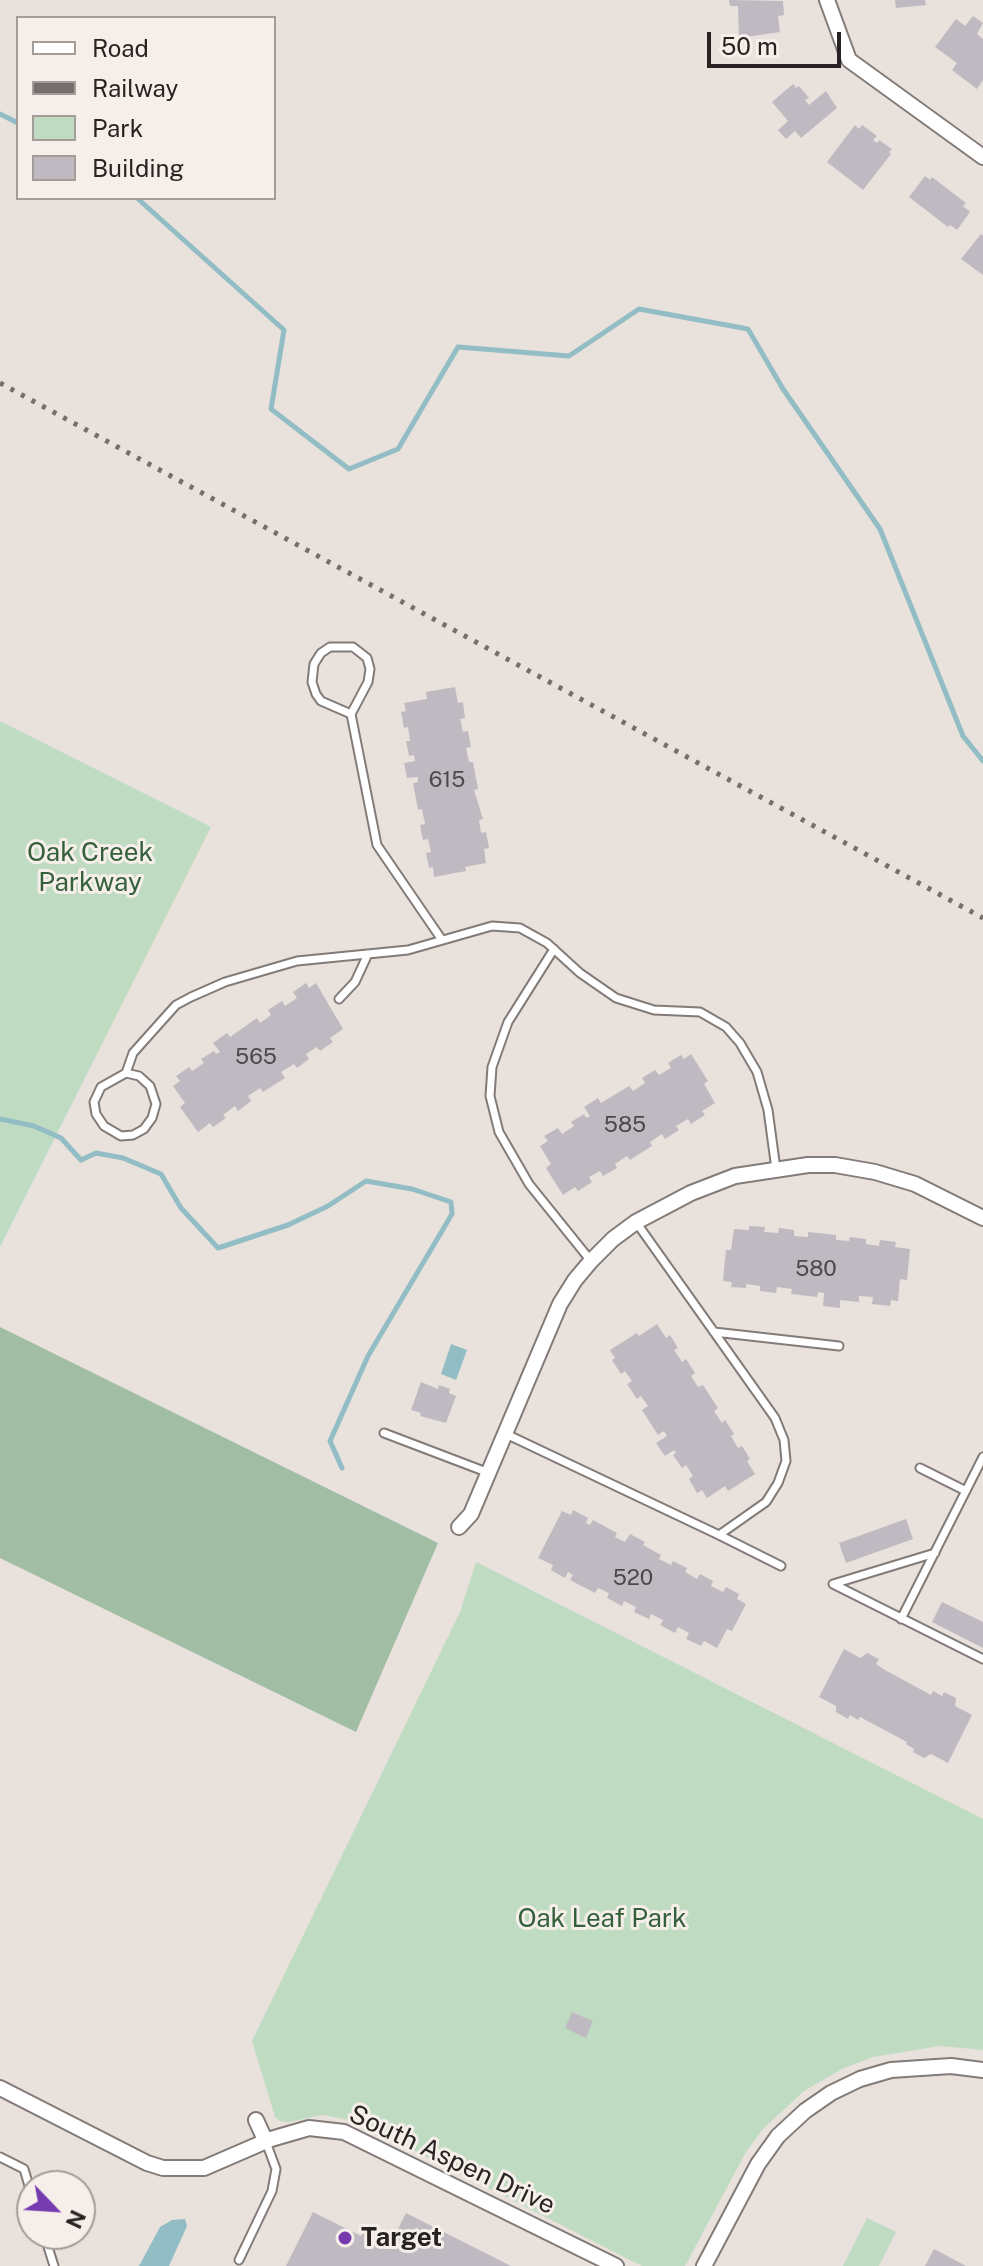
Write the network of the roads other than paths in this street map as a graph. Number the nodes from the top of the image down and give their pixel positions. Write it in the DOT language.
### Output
graph roads {
  1 [pos="827,0"];
  2 [pos="983,157"];
  3 [pos="351,714"];
  4 [pos="442,940"];
  5 [pos="554,949"];
  6 [pos="368,954"];
  7 [pos="339,999"];
  8 [pos="126,1073"];
  9 [pos="776,1169"];
  10 [pos="983,1218"];
  11 [pos="636,1222"];
  12 [pos="591,1261"];
  13 [pos="714,1332"];
  14 [pos="839,1346"];
  15 [pos="384,1433"];
  16 [pos="506,1434"];
  17 [pos="983,1457"];
  18 [pos="920,1468"];
  19 [pos="489,1473"];
  20 [pos="966,1491"];
  21 [pos="459,1527"];
  22 [pos="719,1535"];
  23 [pos="935,1553"];
  24 [pos="781,1566"];
  25 [pos="901,1619"];
  26 [pos="983,1659"];
  27 [pos="983,2070"];
  28 [pos="0,2088"];
  29 [pos="256,2120"];
  30 [pos="266,2142"];
  31 [pos="0,2157"];
  32 [pos="24,2170"];
  33 [pos="239,2260"];
  34 [pos="616,2266"];
  35 [pos="704,2266"];
  1 -- 2 [label="street"];
  3 -- 3 [label="lane"];
  3 -- 4 [label="lane"];
  4 -- 5 [label="lane"];
  4 -- 6 [label="lane"];
  5 -- 9 [label="lane"];
  5 -- 12 [label="lane"];
  6 -- 7 [label="lane"];
  6 -- 8 [label="lane"];
  8 -- 8 [label="lane"];
  9 -- 10 [label="street"];
  9 -- 11 [label="street"];
  11 -- 12 [label="street"];
  11 -- 13 [label="lane"];
  12 -- 16 [label="street"];
  13 -- 14 [label="lane"];
  13 -- 22 [label="lane"];
  15 -- 19 [label="lane"];
  16 -- 19 [label="street"];
  16 -- 22 [label="lane"];
  17 -- 20 [label="lane"];
  18 -- 20 [label="lane"];
  19 -- 21 [label="street"];
  20 -- 23 [label="lane"];
  22 -- 24 [label="lane"];
  23 -- 25 [label="lane"];
  23 -- 25 [label="lane"];
  25 -- 26 [label="lane"];
  27 -- 35 [label="street"];
  28 -- 30 [label="street, South Aspen Drive"];
  29 -- 30 [label="street"];
  30 -- 33 [label="lane"];
  30 -- 34 [label="street, South Aspen Drive"];
  31 -- 32 [label="lane"];
}
